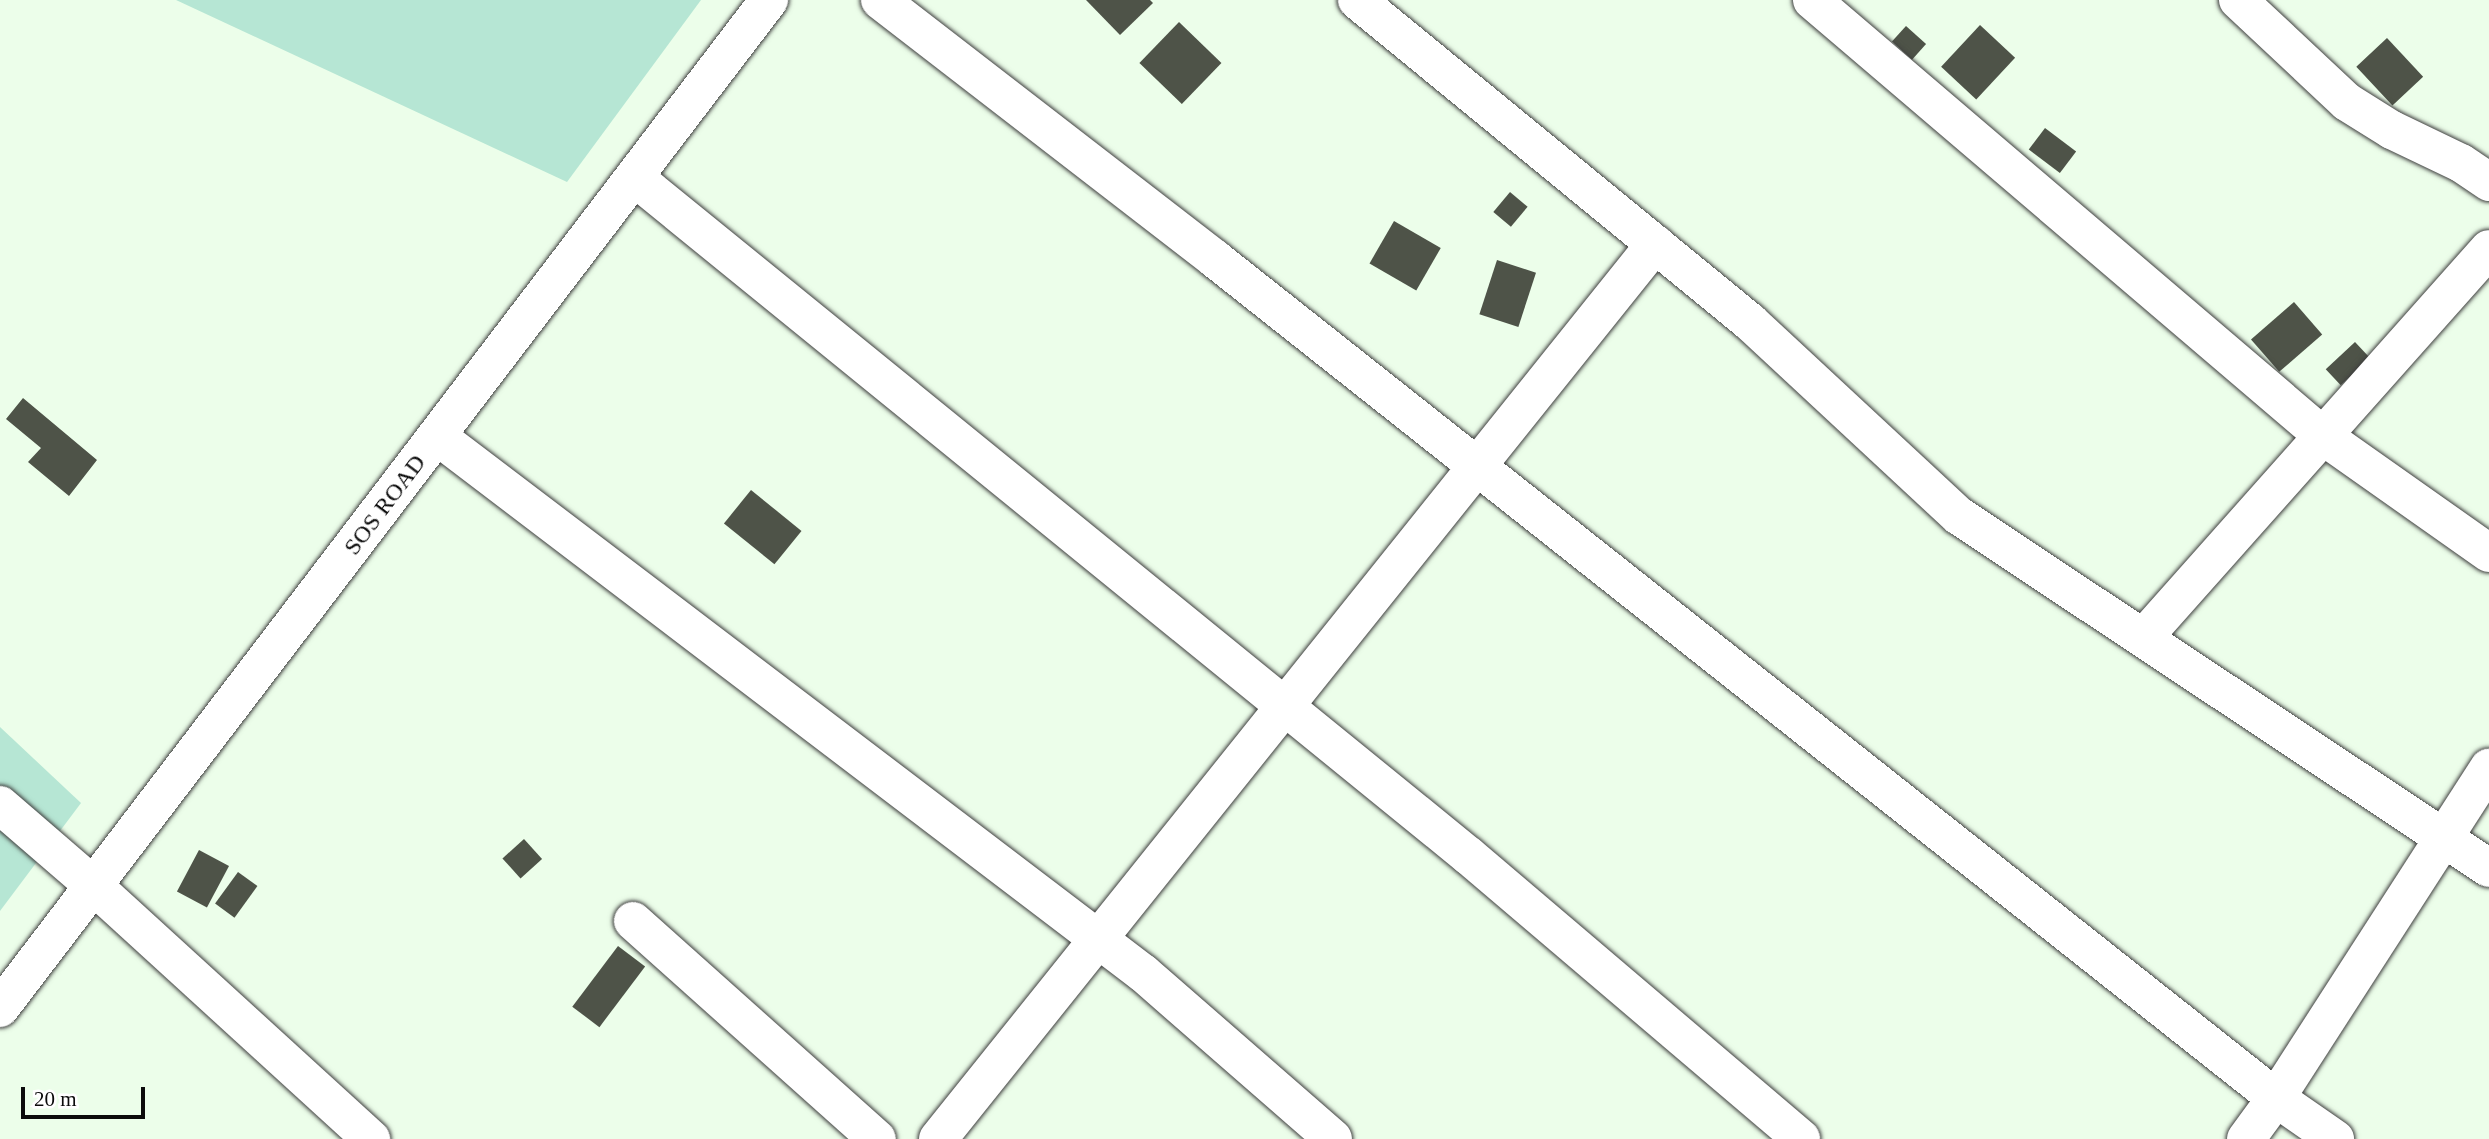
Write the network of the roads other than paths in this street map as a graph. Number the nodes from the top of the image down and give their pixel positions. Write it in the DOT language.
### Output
graph roads {
  1 [pos="769,0"];
  2 [pos="880,0"];
  3 [pos="1357,0"];
  4 [pos="1812,0"];
  5 [pos="2238,0"];
  6 [pos="634,177"];
  7 [pos="2489,182"];
  8 [pos="1655,244"];
  9 [pos="2489,249"];
  10 [pos="437,436"];
  11 [pos="2323,436"];
  12 [pos="1477,467"];
  13 [pos="2489,553"];
  14 [pos="2144,637"];
  15 [pos="1285,706"];
  16 [pos="2489,768"];
  17 [pos="0,805"];
  18 [pos="2445,837"];
  19 [pos="2489,868"];
  20 [pos="94,887"];
  21 [pos="633,921"];
  22 [pos="1099,939"];
  23 [pos="0,1008"];
  24 [pos="2276,1098"];
  25 [pos="371,1139"];
  26 [pos="877,1139"];
  27 [pos="938,1139"];
  28 [pos="1333,1139"];
  29 [pos="1801,1139"];
  30 [pos="2246,1139"];
  31 [pos="2334,1139"];
  1 -- 6 [label="street, SOS ROAD"];
  2 -- 12 [label="street"];
  3 -- 8 [label="street"];
  4 -- 11 [label="street"];
  5 -- 7 [label="street"];
  6 -- 10 [label="street, SOS ROAD"];
  6 -- 15 [label="street"];
  8 -- 12 [label="street"];
  8 -- 14 [label="street"];
  9 -- 11 [label="street"];
  10 -- 20 [label="street, SOS ROAD"];
  10 -- 22 [label="street"];
  11 -- 13 [label="street"];
  11 -- 14 [label="street"];
  12 -- 15 [label="street"];
  12 -- 24 [label="street"];
  14 -- 18 [label="street"];
  15 -- 22 [label="street"];
  15 -- 29 [label="street"];
  16 -- 18 [label="street"];
  17 -- 20 [label="street"];
  18 -- 19 [label="street"];
  18 -- 24 [label="street"];
  20 -- 23 [label="street, SOS ROAD"];
  20 -- 25 [label="street"];
  21 -- 26 [label="street"];
  22 -- 27 [label="street"];
  22 -- 28 [label="street"];
  24 -- 30 [label="street"];
  24 -- 31 [label="street"];
}
